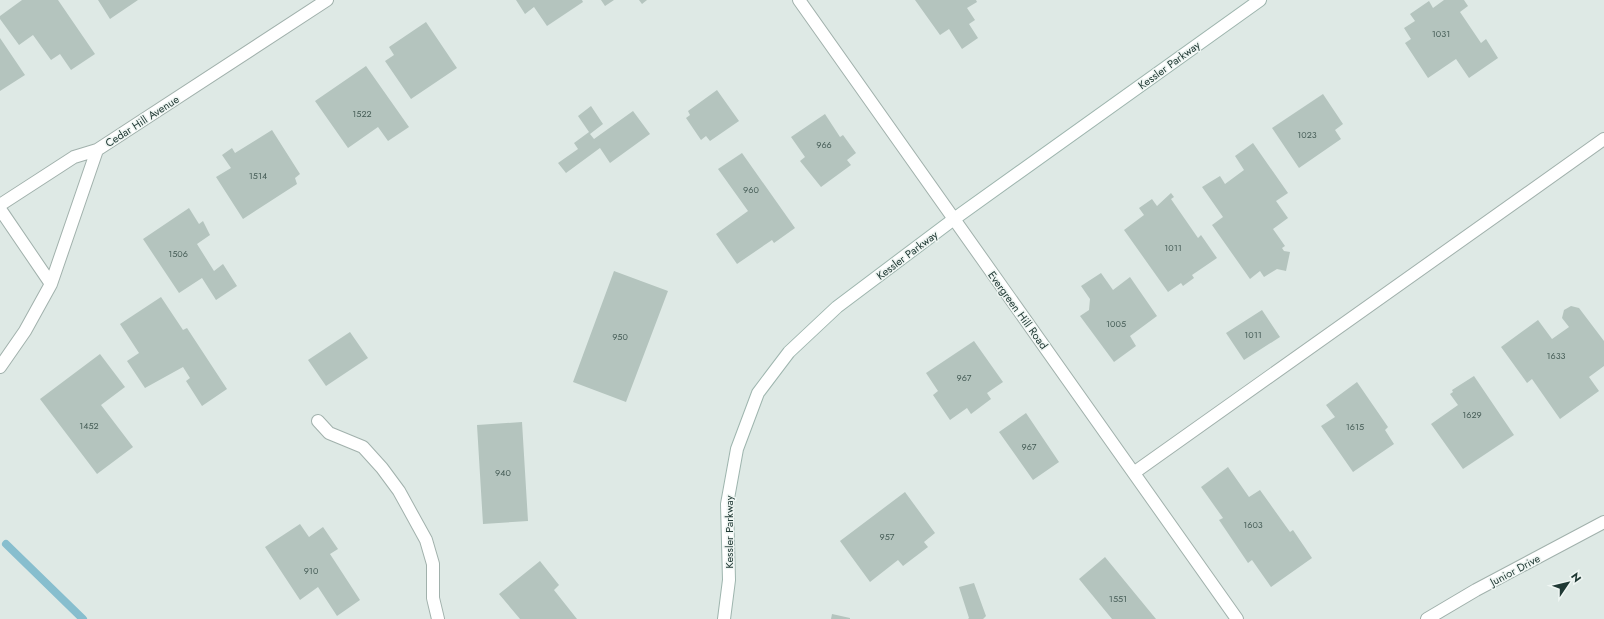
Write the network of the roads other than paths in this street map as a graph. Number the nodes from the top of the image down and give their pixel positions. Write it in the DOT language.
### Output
graph roads {
  1 [pos="327,0"];
  2 [pos="800,0"];
  3 [pos="1260,0"];
  4 [pos="1604,139"];
  5 [pos="97,150"];
  6 [pos="0,205"];
  7 [pos="0,209"];
  8 [pos="954,219"];
  9 [pos="51,284"];
  10 [pos="0,367"];
  11 [pos="318,421"];
  12 [pos="1135,472"];
  13 [pos="1604,522"];
  14 [pos="438,619"];
  15 [pos="724,619"];
  16 [pos="1237,619"];
  17 [pos="1427,619"];
  1 -- 5 [label="street, Cedar Hill Avenue"];
  2 -- 8 [label="street, Evergreen Hill Road"];
  3 -- 8 [label="street, Kessler Parkway"];
  4 -- 12 [label="street"];
  5 -- 6 [label="street"];
  5 -- 9 [label="street, Cedar Hill Avenue"];
  7 -- 9 [label="street"];
  8 -- 12 [label="street, Evergreen Hill Road"];
  8 -- 15 [label="street, Kessler Parkway"];
  9 -- 10 [label="street, Cedar Hill Avenue"];
  11 -- 14 [label="street"];
  12 -- 16 [label="street, Evergreen Hill Road"];
  13 -- 17 [label="street, Junior Drive"];
}
